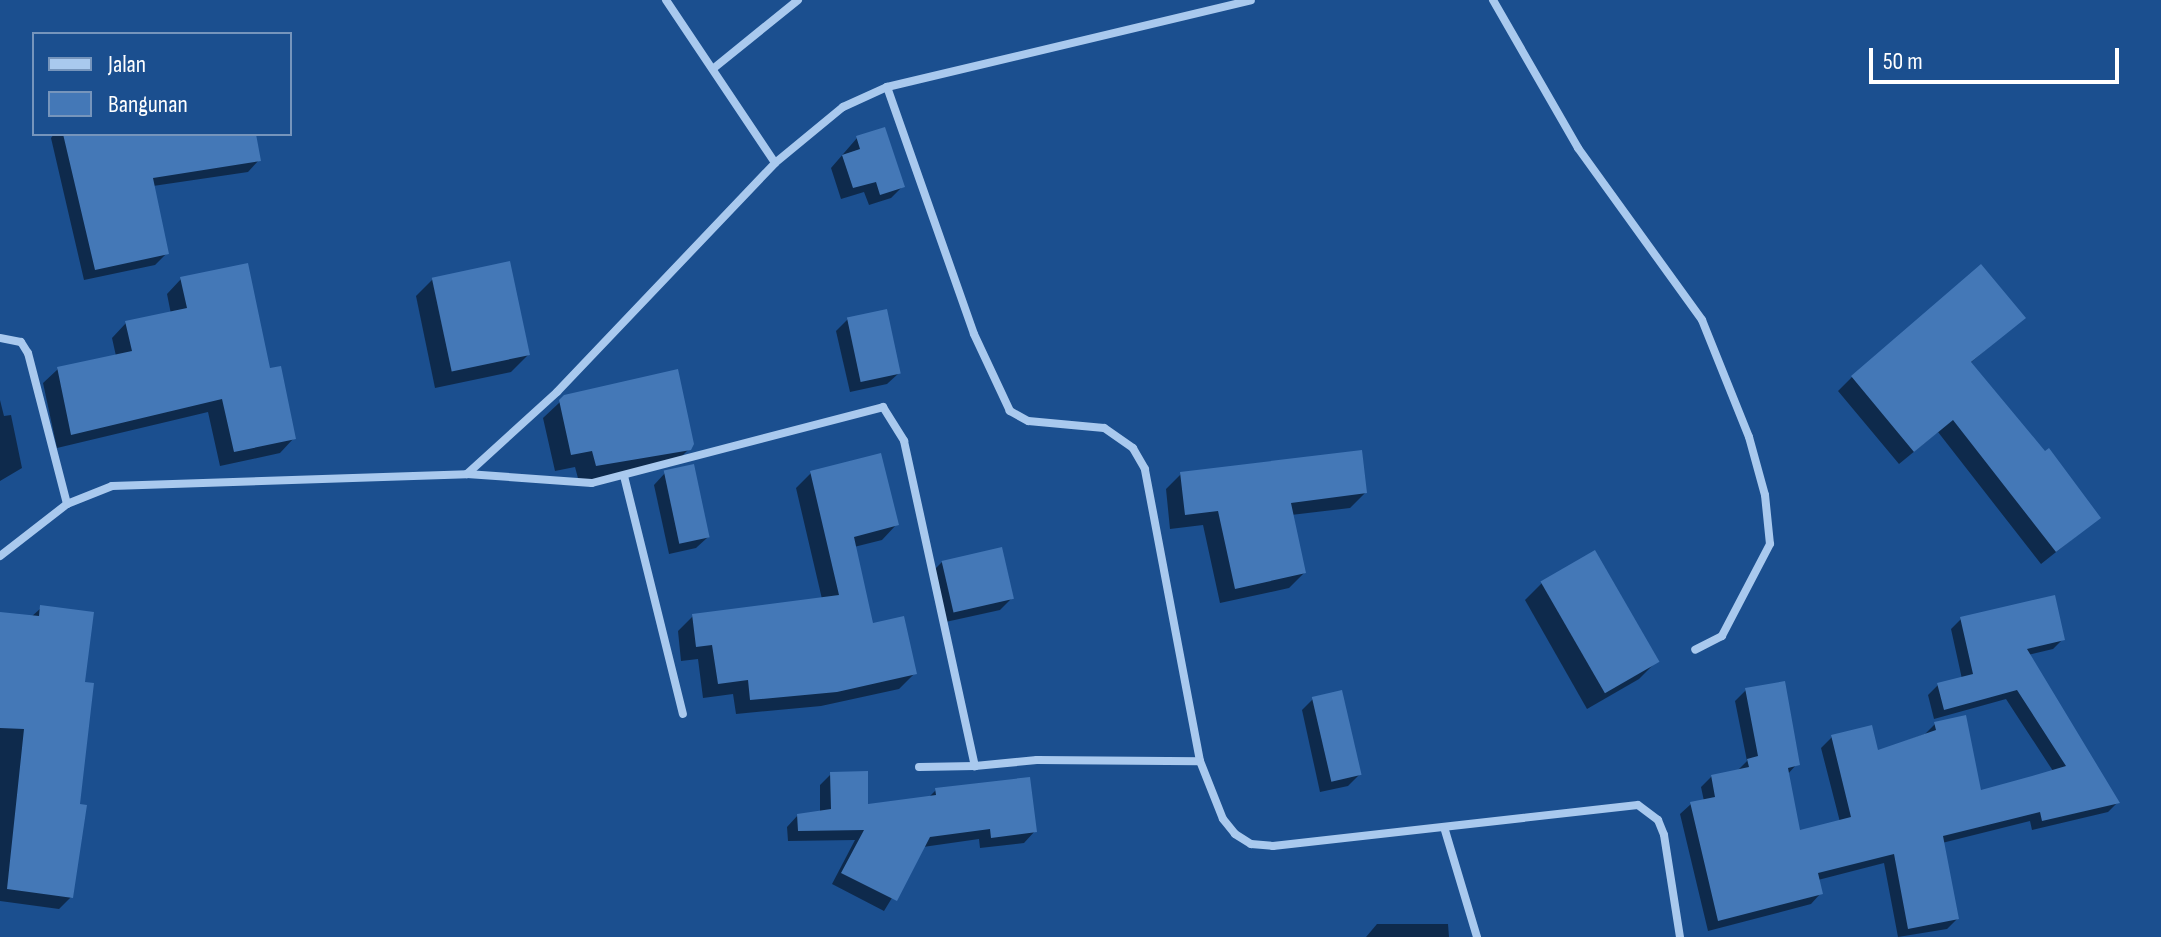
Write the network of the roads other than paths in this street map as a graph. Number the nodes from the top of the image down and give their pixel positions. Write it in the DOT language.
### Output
graph roads {
  1 [pos="666,0"];
  2 [pos="798,0"];
  3 [pos="1251,0"];
  4 [pos="1493,0"];
  5 [pos="714,68"];
  6 [pos="887,87"];
  7 [pos="775,163"];
  8 [pos="0,338"];
  9 [pos="467,474"];
  10 [pos="624,476"];
  11 [pos="67,504"];
  12 [pos="0,556"];
  13 [pos="1695,650"];
  14 [pos="683,714"];
  15 [pos="1200,761"];
  16 [pos="975,766"];
  17 [pos="919,767"];
  18 [pos="1444,827"];
  19 [pos="1477,937"];
  20 [pos="1680,937"];
  1 -- 5 [label="street"];
  2 -- 5 [label="street"];
  3 -- 6 [label="street"];
  4 -- 13 [label="street"];
  5 -- 7 [label="street"];
  6 -- 7 [label="street"];
  6 -- 15 [label="street"];
  7 -- 9 [label="street"];
  8 -- 11 [label="street"];
  9 -- 10 [label="street"];
  9 -- 11 [label="street"];
  10 -- 14 [label="street"];
  10 -- 16 [label="street"];
  11 -- 12 [label="street"];
  15 -- 16 [label="street"];
  15 -- 18 [label="street"];
  16 -- 17 [label="street"];
  18 -- 19 [label="street"];
  18 -- 20 [label="street"];
}
